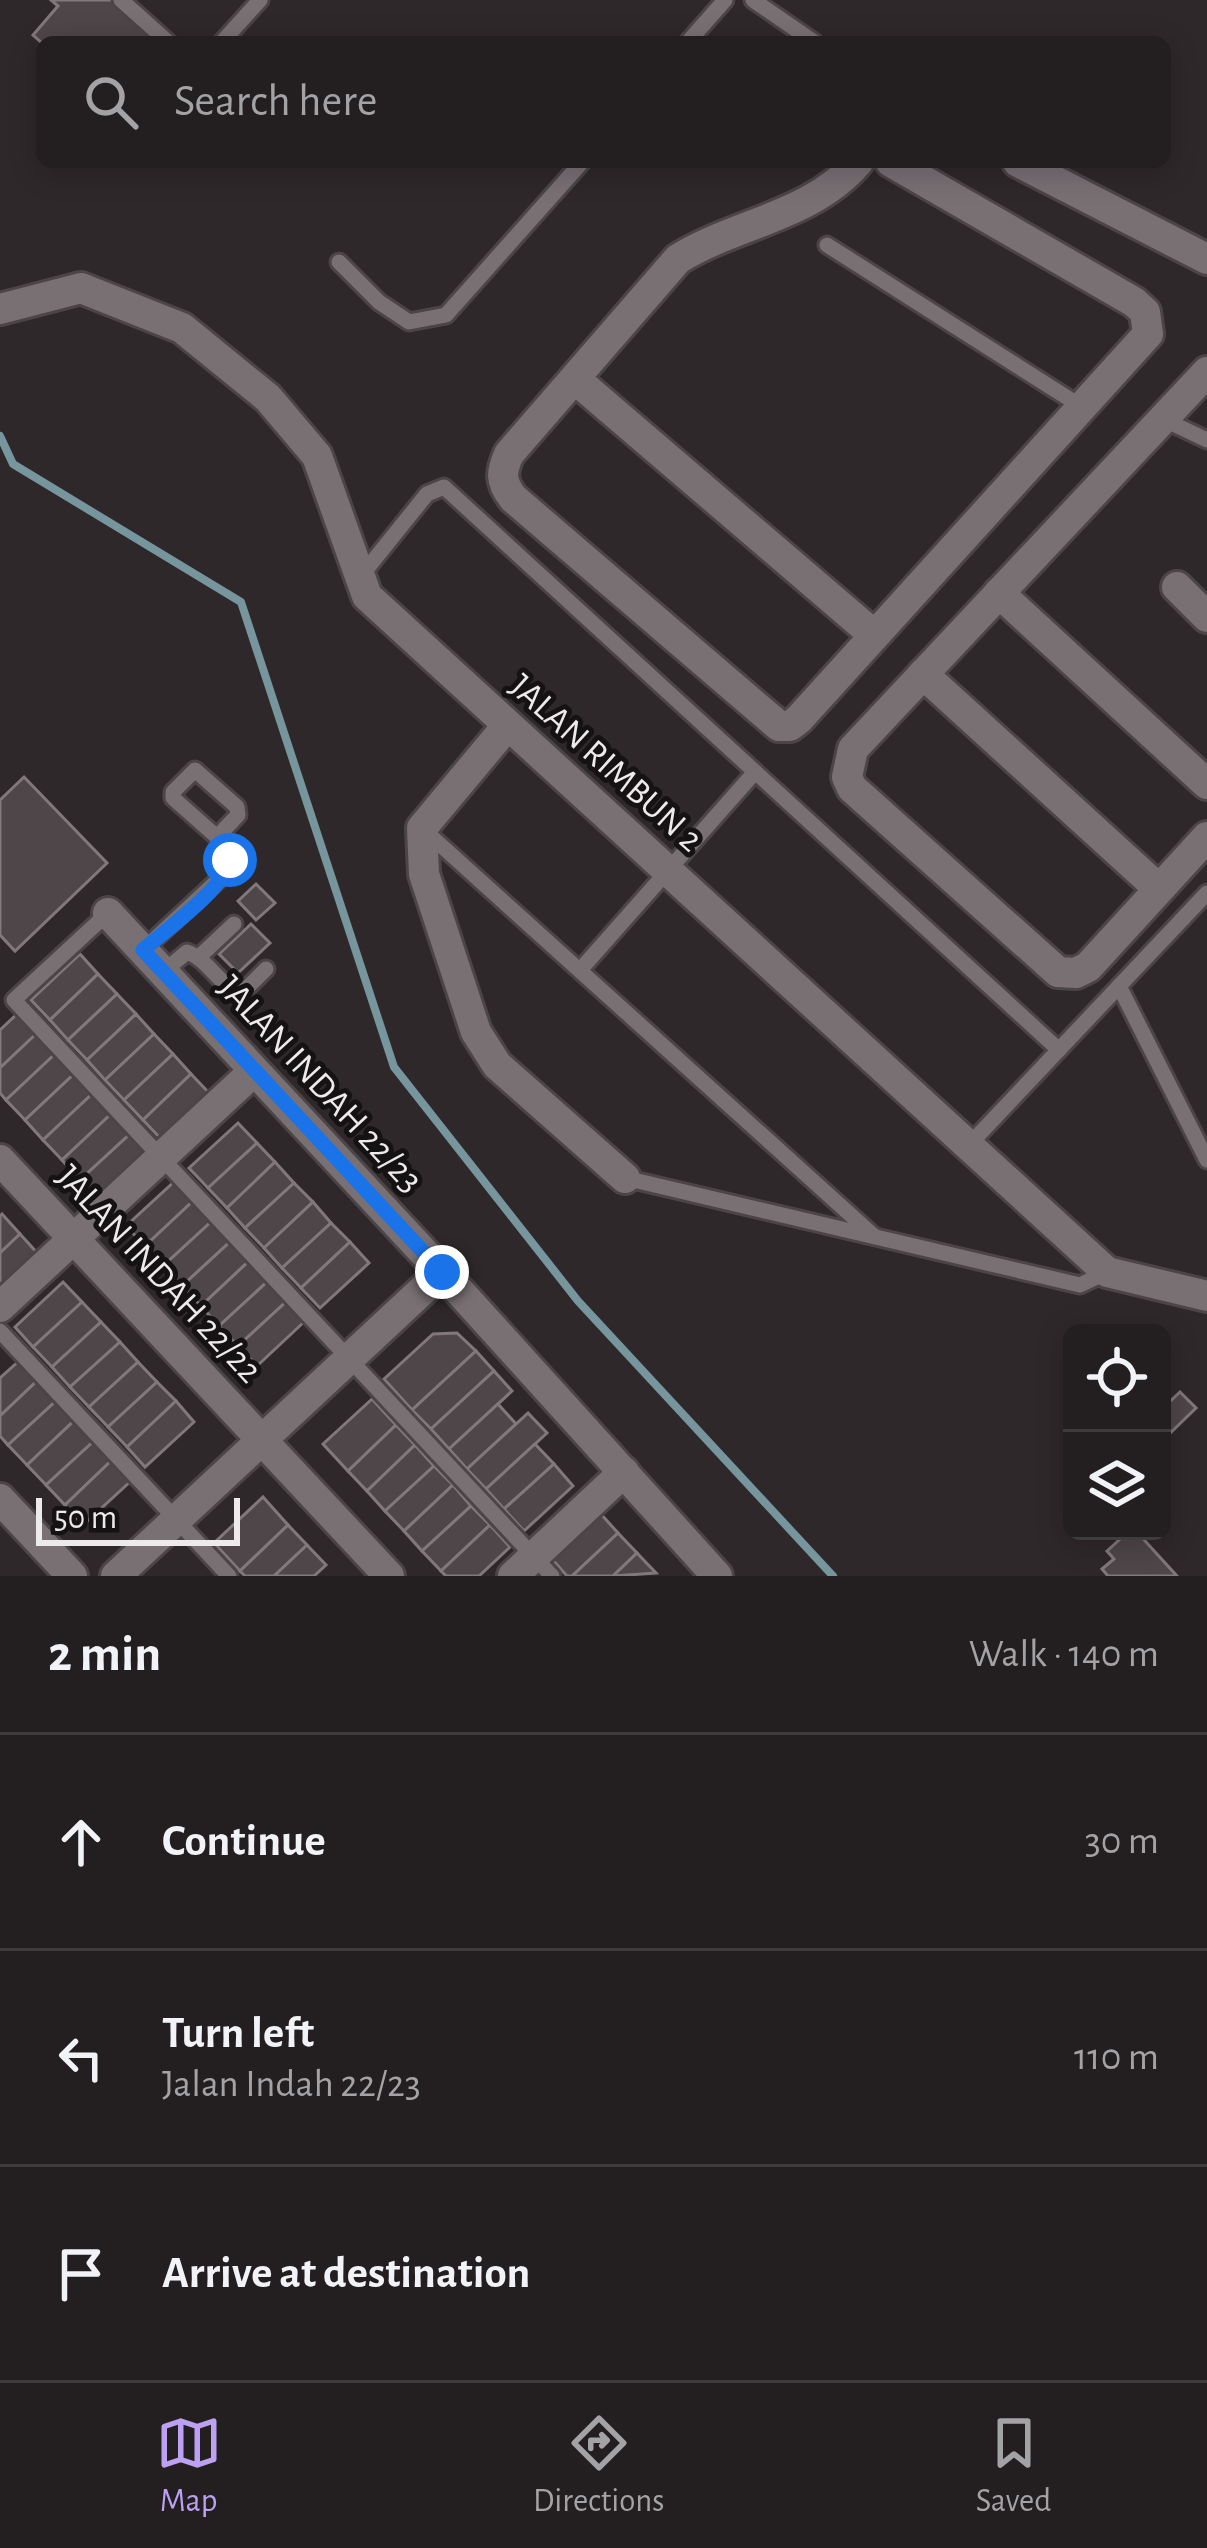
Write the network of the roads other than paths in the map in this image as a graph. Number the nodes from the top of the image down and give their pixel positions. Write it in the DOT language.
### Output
graph roads {
  1 [pos="121,0"];
  2 [pos="260,0"];
  3 [pos="725,0"];
  4 [pos="754,0"];
  5 [pos="161,36"];
  6 [pos="227,36"];
  7 [pos="693,36"];
  8 [pos="805,36"];
  9 [pos="577,168"];
  10 [pos="852,168"];
  11 [pos="900,168"];
  12 [pos="1030,168"];
  13 [pos="826,244"];
  14 [pos="1207,259"];
  15 [pos="338,262"];
  16 [pos="0,309"];
  17 [pos="1207,372"];
  18 [pos="575,379"];
  19 [pos="1082,407"];
  20 [pos="1163,418"];
  21 [pos="1207,440"];
  22 [pos="361,576"];
  23 [pos="1177,587"];
  24 [pos="999,593"];
  25 [pos="1207,617"];
  26 [pos="874,635"];
  27 [pos="923,674"];
  28 [pos="507,726"];
  29 [pos="755,772"];
  30 [pos="1207,784"];
  31 [pos="422,827"];
  32 [pos="217,837"];
  33 [pos="1207,837"];
  34 [pos="667,871"];
  35 [pos="1159,889"];
  36 [pos="1207,893"];
  37 [pos="108,913"];
  38 [pos="234,924"];
  39 [pos="200,957"];
  40 [pos="153,961"];
  41 [pos="266,969"];
  42 [pos="581,969"];
  43 [pos="1119,986"];
  44 [pos="1059,1050"];
  45 [pos="253,1072"];
  46 [pos="968,1146"];
  47 [pos="161,1157"];
  48 [pos="0,1160"];
  49 [pos="1207,1160"];
  50 [pos="625,1178"];
  51 [pos="874,1236"];
  52 [pos="74,1239"];
  53 [pos="442,1272"];
  54 [pos="1107,1272"];
  55 [pos="1207,1296"];
  56 [pos="0,1307"];
  57 [pos="0,1331"];
  58 [pos="350,1359"];
  59 [pos="262,1441"];
  60 [pos="624,1472"];
  61 [pos="0,1498"];
  62 [pos="176,1520"];
  63 [pos="533,1569"];
  64 [pos="72,1576"];
  65 [pos="116,1576"];
  66 [pos="229,1576"];
  67 [pos="389,1576"];
  68 [pos="717,1576"];
  1 -- 5 [label="lane"];
  2 -- 6 [label="lane"];
  3 -- 7 [label="lane"];
  4 -- 8 [label="lane"];
  9 -- 15 [label="lane"];
  10 -- 18 [label="street"];
  11 -- 19 [label="street"];
  12 -- 14 [label="street"];
  13 -- 19 [label="lane"];
  16 -- 22 [label="street, JALAN RIMBUN 2"];
  17 -- 20 [label="street"];
  18 -- 26 [label="street"];
  18 -- 26 [label="street"];
  19 -- 26 [label="street"];
  20 -- 21 [label="lane"];
  20 -- 24 [label="street"];
  22 -- 28 [label="street, JALAN RIMBUN 2"];
  22 -- 29 [label="lane"];
  23 -- 25 [label="street"];
  24 -- 27 [label="street"];
  24 -- 30 [label="street"];
  27 -- 35 [label="street"];
  27 -- 35 [label="street"];
  28 -- 31 [label="street"];
  28 -- 34 [label="street, JALAN RIMBUN 2"];
  29 -- 34 [label="lane"];
  29 -- 44 [label="lane"];
  31 -- 42 [label="lane"];
  31 -- 50 [label="street"];
  32 -- 32 [label="lane"];
  32 -- 40 [label="lane"];
  33 -- 35 [label="street"];
  34 -- 42 [label="lane"];
  34 -- 46 [label="street, JALAN RIMBUN 2"];
  36 -- 43 [label="lane"];
  37 -- 40 [label="street, JALAN INDAH 22/23"];
  37 -- 47 [label="lane"];
  38 -- 39 [label="lane"];
  39 -- 40 [label="lane"];
  39 -- 41 [label="lane"];
  40 -- 45 [label="street, JALAN INDAH 22/23"];
  42 -- 51 [label="lane"];
  43 -- 44 [label="lane"];
  43 -- 49 [label="lane"];
  44 -- 46 [label="lane"];
  45 -- 47 [label="street"];
  45 -- 53 [label="street, JALAN INDAH 22/23"];
  46 -- 54 [label="street, JALAN RIMBUN 2"];
  47 -- 52 [label="street"];
  47 -- 58 [label="lane"];
  48 -- 52 [label="street, JALAN INDAH 22/22"];
  50 -- 51 [label="lane"];
  51 -- 54 [label="lane"];
  52 -- 56 [label="street"];
  52 -- 59 [label="street, JALAN INDAH 22/22"];
  53 -- 58 [label="street"];
  53 -- 60 [label="street, JALAN INDAH 22/23"];
  54 -- 55 [label="street, JALAN RIMBUN 2"];
  57 -- 62 [label="lane"];
  58 -- 59 [label="street"];
  58 -- 63 [label="lane"];
  59 -- 62 [label="street"];
  59 -- 67 [label="street, JALAN INDAH 22/22"];
  60 -- 63 [label="street"];
  60 -- 68 [label="street, JALAN INDAH 22/23"];
  61 -- 64 [label="street"];
  62 -- 65 [label="street"];
  62 -- 66 [label="lane"];
}
